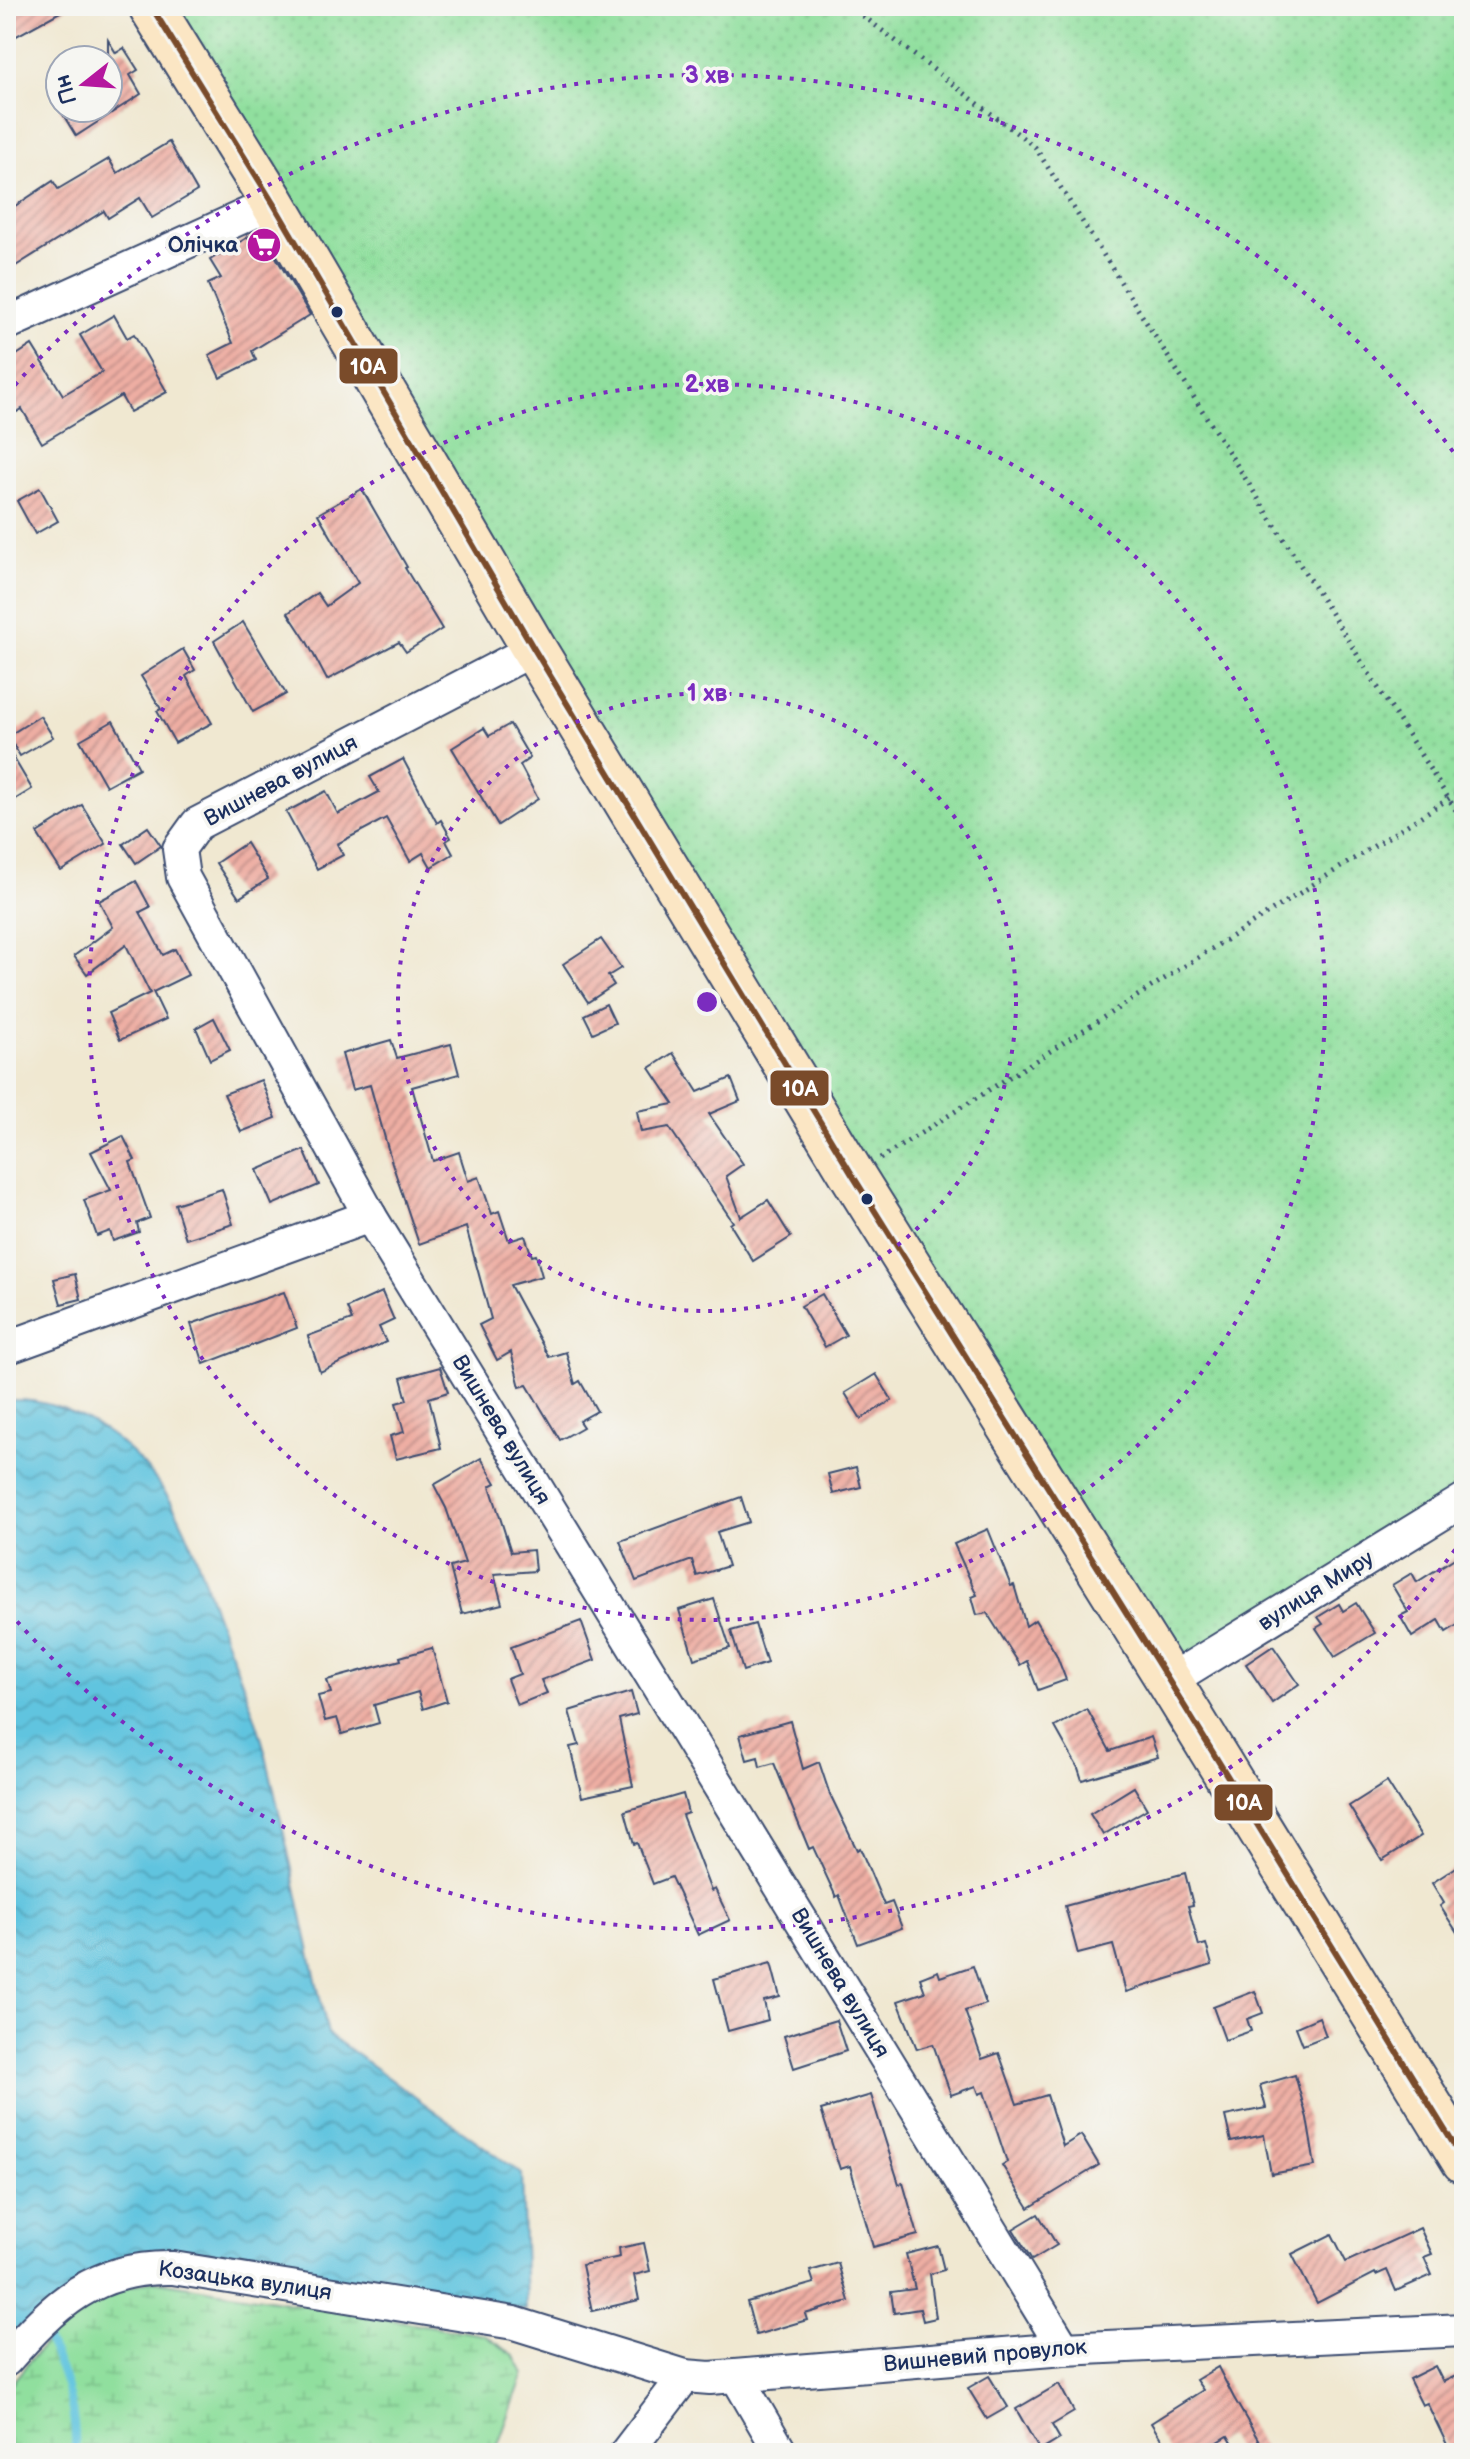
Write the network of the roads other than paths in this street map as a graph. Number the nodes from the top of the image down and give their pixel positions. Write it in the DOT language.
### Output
graph roads {
  1 [pos="151,6"];
  2 [pos="273,203"];
  3 [pos="6,324"];
  4 [pos="534,649"];
  5 [pos="370,1216"];
  6 [pos="6,1348"];
  7 [pos="1464,1500"];
  8 [pos="1169,1681"];
  9 [pos="1453,2115"];
  10 [pos="1464,2161"];
  11 [pos="514,2323"];
  12 [pos="1464,2330"];
  13 [pos="1064,2349"];
  14 [pos="6,2360"];
  15 [pos="685,2376"];
  16 [pos="737,2377"];
  17 [pos="626,2453"];
  18 [pos="781,2453"];
  1 -- 2 [label="street"];
  2 -- 3 [label="street"];
  2 -- 4 [label="street"];
  4 -- 5 [label="street, Вишнева вулиця"];
  4 -- 8 [label="street"];
  5 -- 6 [label="street"];
  5 -- 13 [label="street, Вишнева вулиця"];
  7 -- 8 [label="street, вулиця Миру"];
  8 -- 9 [label="street"];
  9 -- 10 [label="street"];
  11 -- 14 [label="street, Козацька вулиця"];
  11 -- 15 [label="street, Вишневий провулок"];
  12 -- 13 [label="street, Вишневий провулок"];
  13 -- 16 [label="street, Вишневий провулок"];
  15 -- 16 [label="street, Вишневий провулок"];
  15 -- 17 [label="street"];
  16 -- 18 [label="street"];
}
